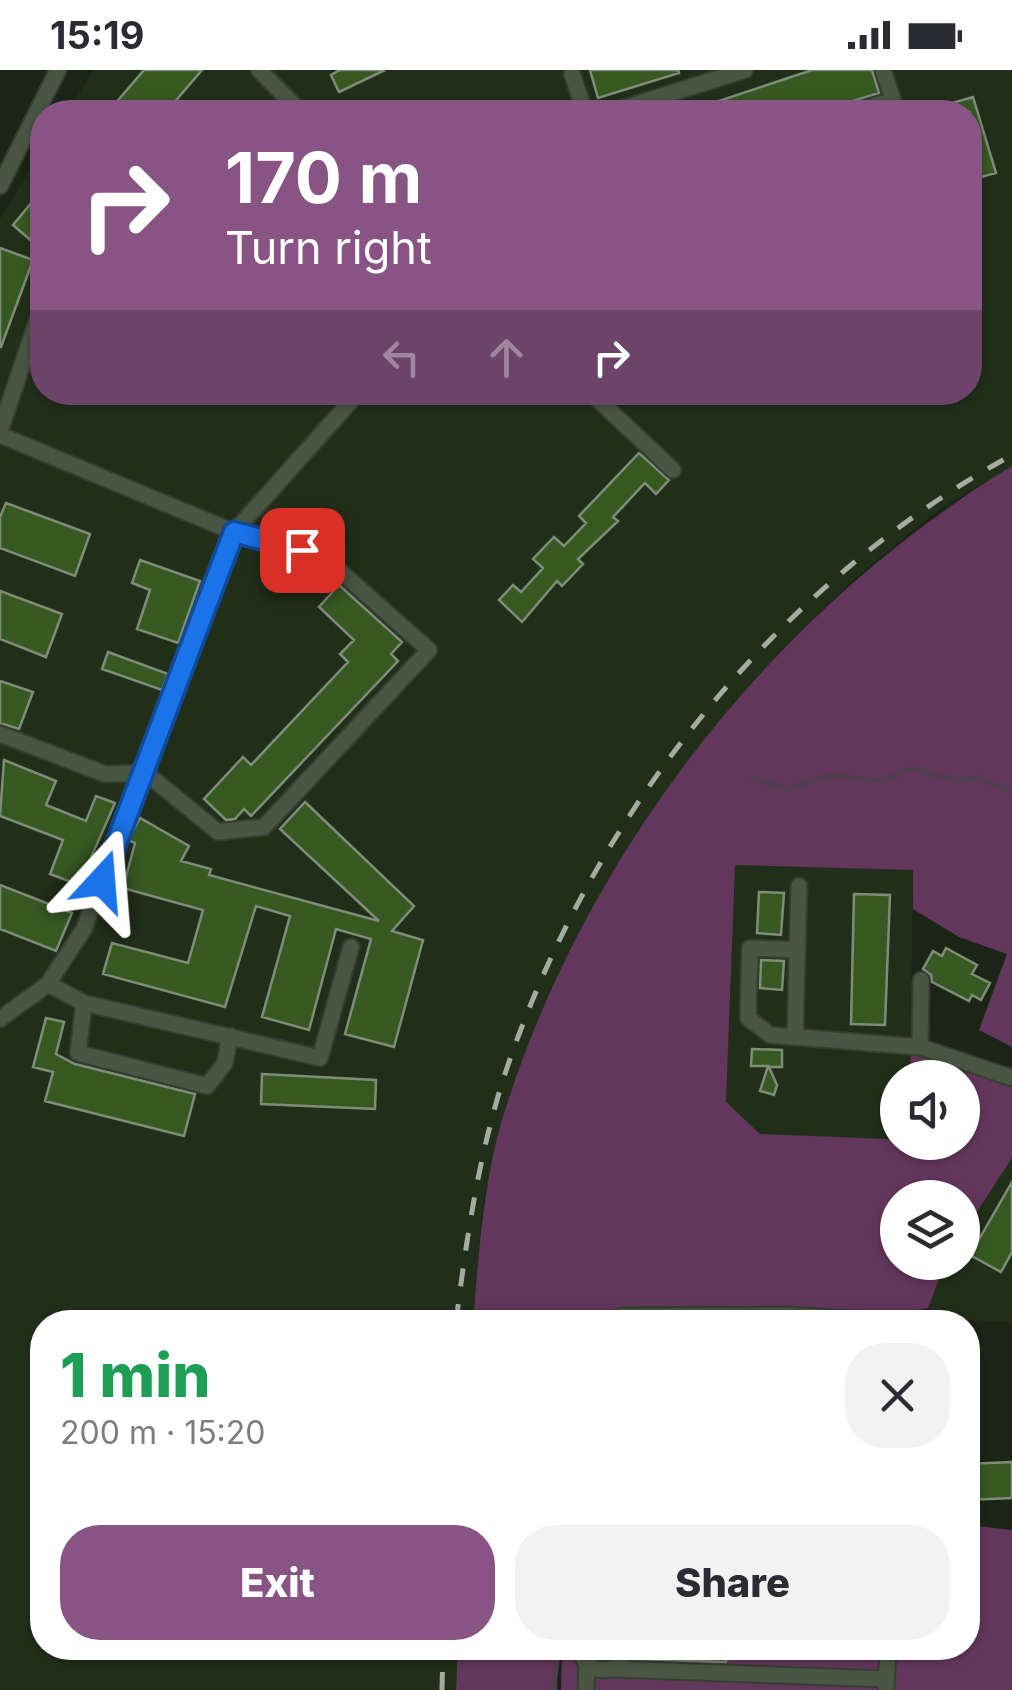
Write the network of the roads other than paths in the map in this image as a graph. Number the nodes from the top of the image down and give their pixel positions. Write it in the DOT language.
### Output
graph roads {
  1 [pos="58,70"];
  2 [pos="259,70"];
  3 [pos="745,70"];
  4 [pos="883,70"];
  5 [pos="572,74"];
  6 [pos="43,100"];
  7 [pos="289,100"];
  8 [pos="582,100"];
  9 [pos="649,100"];
  10 [pos="893,100"];
  11 [pos="30,126"];
  12 [pos="0,186"];
  13 [pos="30,342"];
  14 [pos="347,405"];
  15 [pos="604,405"];
  16 [pos="0,433"];
  17 [pos="673,470"];
  18 [pos="234,532"];
  19 [pos="0,734"];
  20 [pos="146,773"];
  21 [pos="799,886"];
  22 [pos="351,947"];
  23 [pos="797,950"];
  24 [pos="922,980"];
  25 [pos="48,984"];
  26 [pos="84,1003"];
  27 [pos="0,1019"];
  28 [pos="230,1036"];
  29 [pos="795,1037"];
  30 [pos="920,1047"];
  31 [pos="1012,1078"];
  32 [pos="585,1660"];
  33 [pos="623,1660"];
  34 [pos="887,1660"];
  35 [pos="587,1665"];
  36 [pos="614,1669"];
  37 [pos="886,1685"];
  38 [pos="586,1690"];
  1 -- 6 [label="lane"];
  2 -- 7 [label="lane"];
  3 -- 9 [label="lane"];
  4 -- 10 [label="lane"];
  5 -- 8 [label="lane"];
  11 -- 12 [label="lane"];
  13 -- 16 [label="lane"];
  14 -- 18 [label="lane"];
  15 -- 17 [label="lane"];
  16 -- 18 [label="lane"];
  18 -- 20 [label="lane"];
  18 -- 20 [label="lane"];
  19 -- 20 [label="lane"];
  20 -- 25 [label="lane"];
  21 -- 23 [label="lane"];
  22 -- 28 [label="lane"];
  23 -- 29 [label="lane"];
  23 -- 29 [label="lane"];
  24 -- 30 [label="lane"];
  25 -- 26 [label="lane"];
  25 -- 27 [label="lane"];
  26 -- 28 [label="lane"];
  26 -- 28 [label="lane"];
  29 -- 30 [label="lane"];
  30 -- 31 [label="lane"];
  32 -- 35 [label="lane"];
  33 -- 36 [label="lane"];
  34 -- 37 [label="lane"];
  35 -- 36 [label="lane"];
  35 -- 38 [label="lane"];
  36 -- 37 [label="lane"];
}
